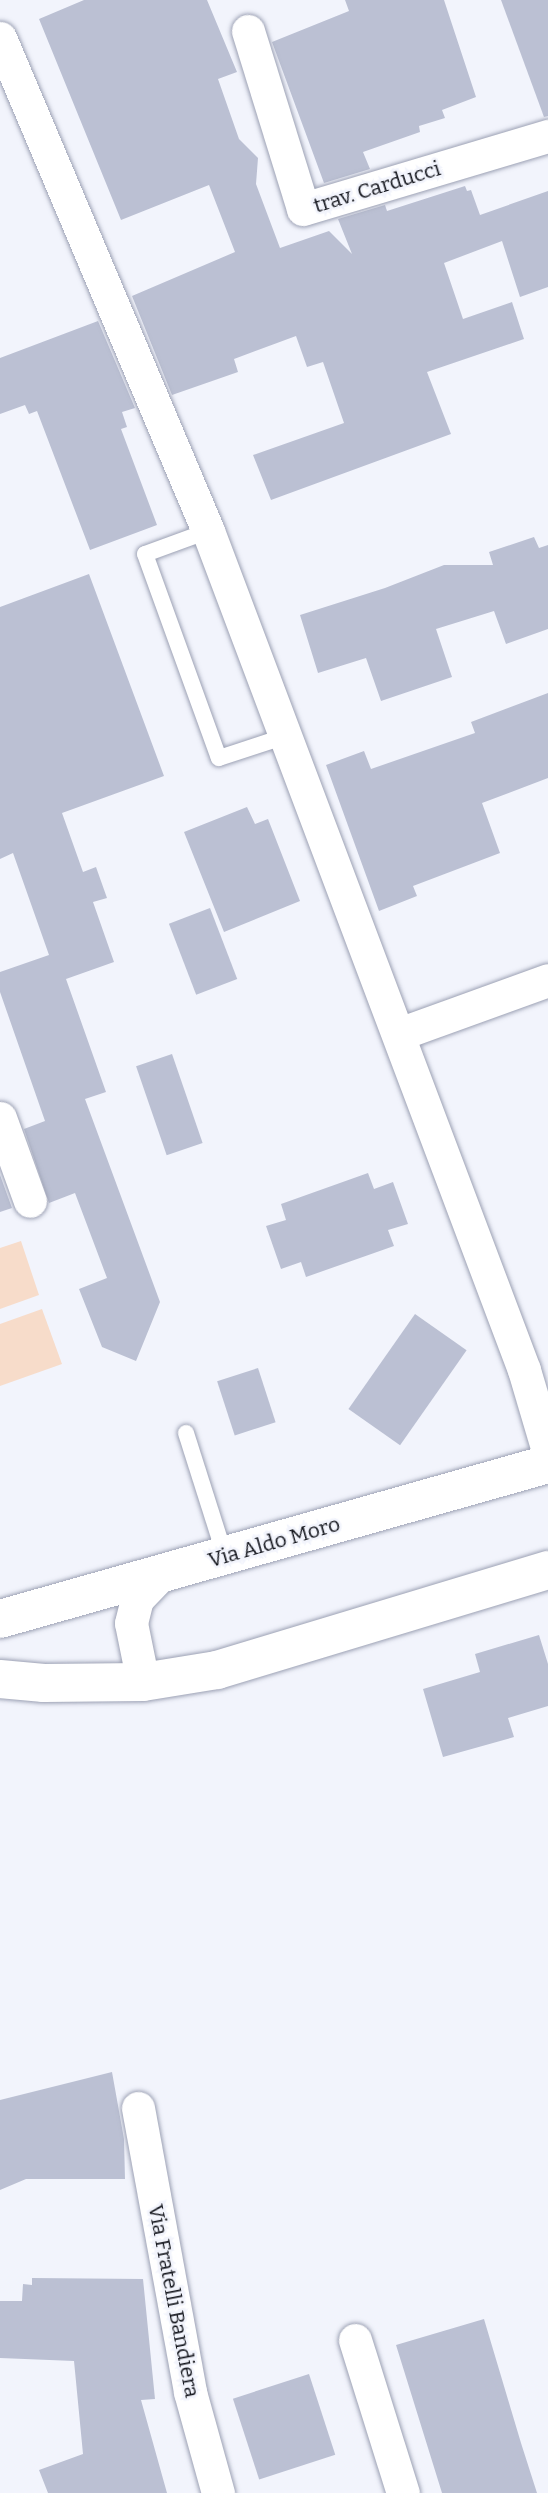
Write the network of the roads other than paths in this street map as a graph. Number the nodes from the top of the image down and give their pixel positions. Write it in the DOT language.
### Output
graph roads {
  1 [pos="248,31"];
  2 [pos="0,38"];
  3 [pos="548,135"];
  4 [pos="208,531"];
  5 [pos="286,736"];
  6 [pos="548,980"];
  7 [pos="399,1034"];
  8 [pos="0,1118"];
  9 [pos="30,1201"];
  10 [pos="186,1433"];
  11 [pos="548,1451"];
  12 [pos="548,1464"];
  13 [pos="225,1556"];
  14 [pos="544,1568"];
  15 [pos="160,1575"];
  16 [pos="0,1619"];
  17 [pos="0,1679"];
  18 [pos="143,1682"];
  19 [pos="138,2108"];
  20 [pos="355,2340"];
  21 [pos="218,2493"];
  22 [pos="403,2493"];
  1 -- 3 [label="street, trav. Carducci"];
  2 -- 4 [label="street"];
  4 -- 5 [label="street"];
  4 -- 5 [label="lane"];
  5 -- 7 [label="street"];
  6 -- 7 [label="street"];
  7 -- 11 [label="street"];
  8 -- 9 [label="street"];
  10 -- 13 [label="lane"];
  12 -- 13 [label="street, Via Aldo Moro"];
  13 -- 15 [label="street, Via Aldo Moro"];
  14 -- 18 [label="street"];
  15 -- 16 [label="street, Via Aldo Moro"];
  15 -- 18 [label="street"];
  17 -- 18 [label="street"];
  19 -- 21 [label="street, Via Fratelli Bandiera"];
  20 -- 22 [label="street"];
}
